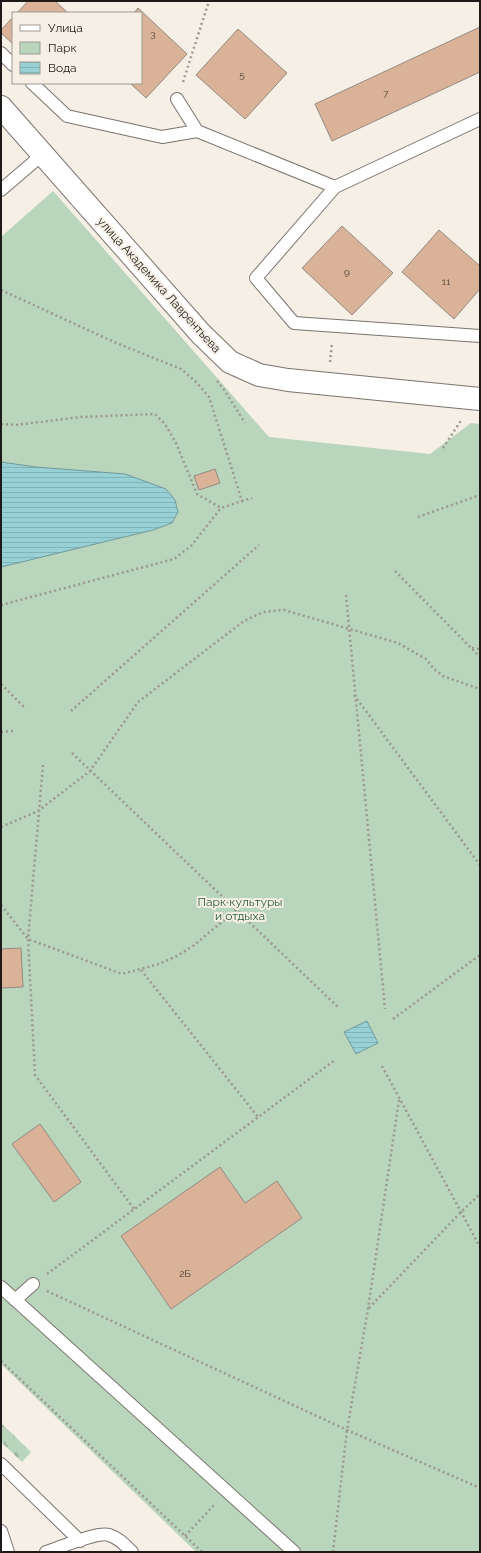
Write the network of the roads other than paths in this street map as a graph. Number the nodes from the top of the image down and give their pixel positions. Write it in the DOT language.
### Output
graph roads {
  1 [pos="1,53"];
  2 [pos="12,63"];
  3 [pos="33,84"];
  4 [pos="177,99"];
  5 [pos="1,107"];
  6 [pos="480,119"];
  7 [pos="197,131"];
  8 [pos="42,154"];
  9 [pos="335,187"];
  10 [pos="1,190"];
  11 [pos="480,336"];
  12 [pos="480,400"];
  13 [pos="33,1284"];
  14 [pos="1,1287"];
  15 [pos="15,1300"];
  16 [pos="1,1464"];
  17 [pos="1,1531"];
  18 [pos="80,1541"];
  19 [pos="8,1552"];
  20 [pos="46,1552"];
  21 [pos="132,1552"];
  22 [pos="294,1552"];
  1 -- 2 [label="lane"];
  3 -- 7 [label="lane"];
  4 -- 7 [label="lane"];
  5 -- 8 [label="street, улица Академика Лаврентьева"];
  6 -- 9 [label="lane"];
  7 -- 9 [label="lane"];
  8 -- 10 [label="lane"];
  8 -- 12 [label="street, улица Академика Лаврентьева"];
  9 -- 11 [label="lane"];
  13 -- 15 [label="lane"];
  14 -- 15 [label="lane"];
  15 -- 22 [label="lane"];
  16 -- 18 [label="lane"];
  17 -- 19 [label="lane"];
  18 -- 20 [label="lane"];
  18 -- 21 [label="lane"];
}
